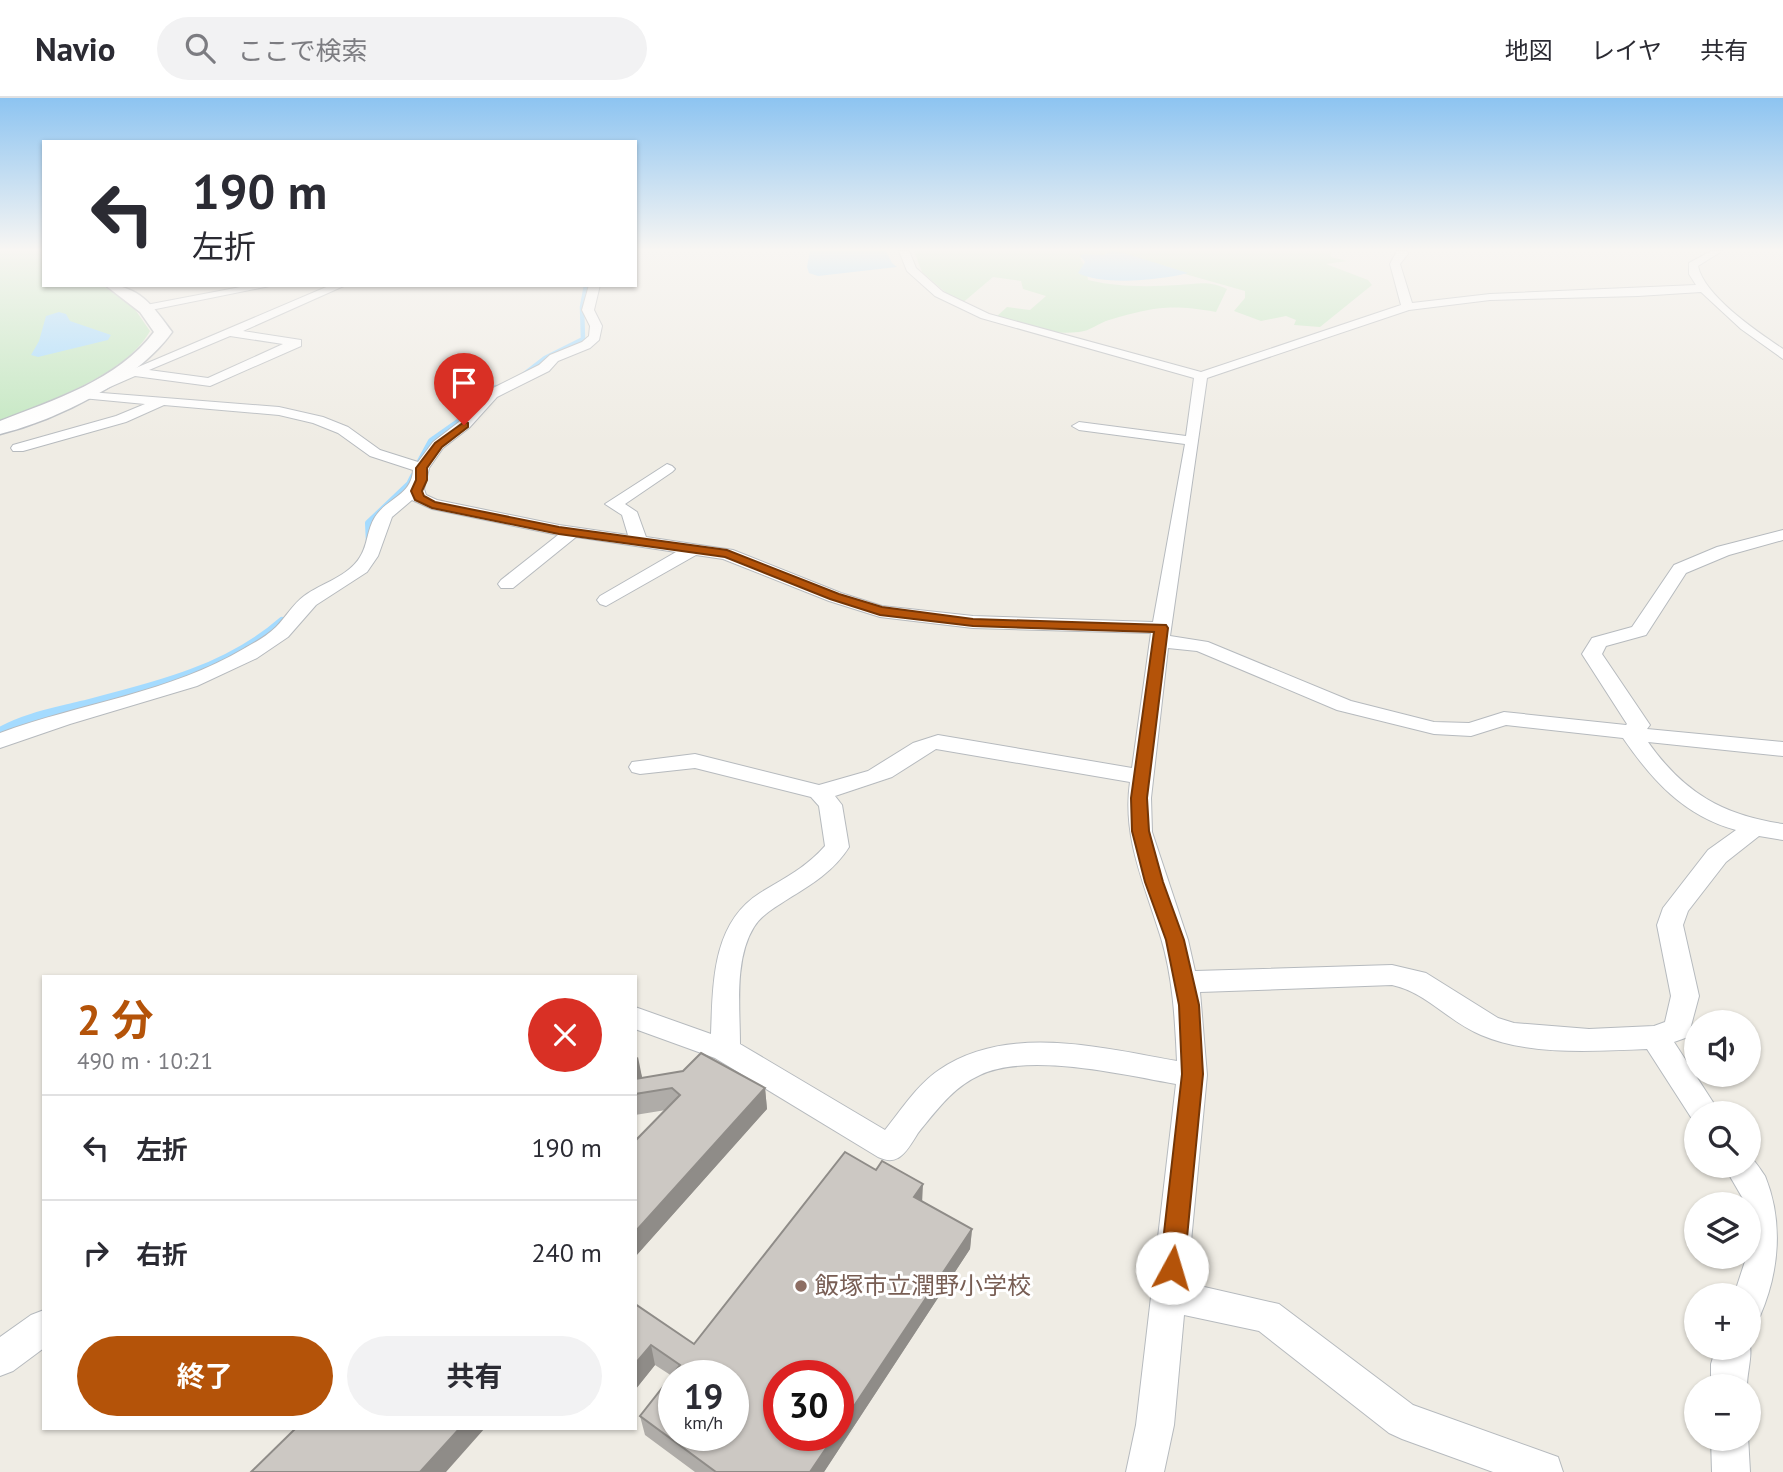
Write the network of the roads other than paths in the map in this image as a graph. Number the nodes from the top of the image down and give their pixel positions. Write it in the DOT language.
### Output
graph roads {
  1 [pos="151,315"];
  2 [pos="269,315"];
  3 [pos="591,315"];
  4 [pos="983,315"];
  5 [pos="1383,315"];
  6 [pos="1733,315"];
  7 [pos="229,332"];
  8 [pos="1783,355"];
  9 [pos="134,372"];
  10 [pos="1200,376"];
  11 [pos="82,394"];
  12 [pos="163,401"];
  13 [pos="1079,426"];
  14 [pos="0,428"];
  15 [pos="1192,441"];
  16 [pos="18,448"];
  17 [pos="421,468"];
  18 [pos="667,469"];
  19 [pos="417,491"];
  20 [pos="572,533"];
  21 [pos="1783,535"];
  22 [pos="639,542"];
  23 [pos="695,548"];
  24 [pos="507,584"];
  25 [pos="606,600"];
  26 [pos="1161,635"];
  27 [pos="1630,732"];
  28 [pos="0,741"];
  29 [pos="1783,749"];
  30 [pos="640,767"];
  31 [pos="1143,777"];
  32 [pos="819,792"];
  33 [pos="1754,828"];
  34 [pos="1783,832"];
  35 [pos="1184,982"];
  36 [pos="637,1019"];
  37 [pos="1655,1037"];
  38 [pos="725,1050"];
  39 [pos="1192,1074"];
  40 [pos="1697,1101"];
  41 [pos="1748,1178"];
  42 [pos="1755,1283"];
  43 [pos="1170,1296"];
  44 [pos="42,1328"];
  45 [pos="0,1358"];
  46 [pos="1730,1451"];
  47 [pos="1544,1471"];
  48 [pos="1144,1472"];
  49 [pos="1731,1472"];
  1 -- 11 [label="street"];
  2 -- 7 [label="street"];
  3 -- 17 [label="street"];
  4 -- 10 [label="street"];
  5 -- 10 [label="street"];
  6 -- 8 [label="street"];
  7 -- 9 [label="street"];
  7 -- 9 [label="street"];
  9 -- 11 [label="street"];
  10 -- 15 [label="street"];
  11 -- 12 [label="street"];
  11 -- 14 [label="street"];
  12 -- 16 [label="street"];
  12 -- 17 [label="street"];
  13 -- 15 [label="street"];
  15 -- 26 [label="street"];
  17 -- 19 [label="street"];
  18 -- 22 [label="street"];
  19 -- 20 [label="street"];
  19 -- 28 [label="street"];
  20 -- 22 [label="street"];
  20 -- 24 [label="street"];
  21 -- 27 [label="street"];
  22 -- 23 [label="street"];
  23 -- 25 [label="street"];
  23 -- 26 [label="street"];
  26 -- 27 [label="street"];
  26 -- 31 [label="street"];
  27 -- 29 [label="street"];
  27 -- 33 [label="street"];
  30 -- 32 [label="street"];
  31 -- 32 [label="street"];
  31 -- 35 [label="street"];
  32 -- 38 [label="street"];
  33 -- 34 [label="street"];
  33 -- 37 [label="street"];
  35 -- 37 [label="street"];
  35 -- 39 [label="street"];
  36 -- 38 [label="street"];
  37 -- 40 [label="street"];
  38 -- 39 [label="street"];
  39 -- 43 [label="street"];
  41 -- 42 [label="street"];
  43 -- 47 [label="street"];
  43 -- 48 [label="street"];
  44 -- 45 [label="street"];
  46 -- 49 [label="street"];
}
